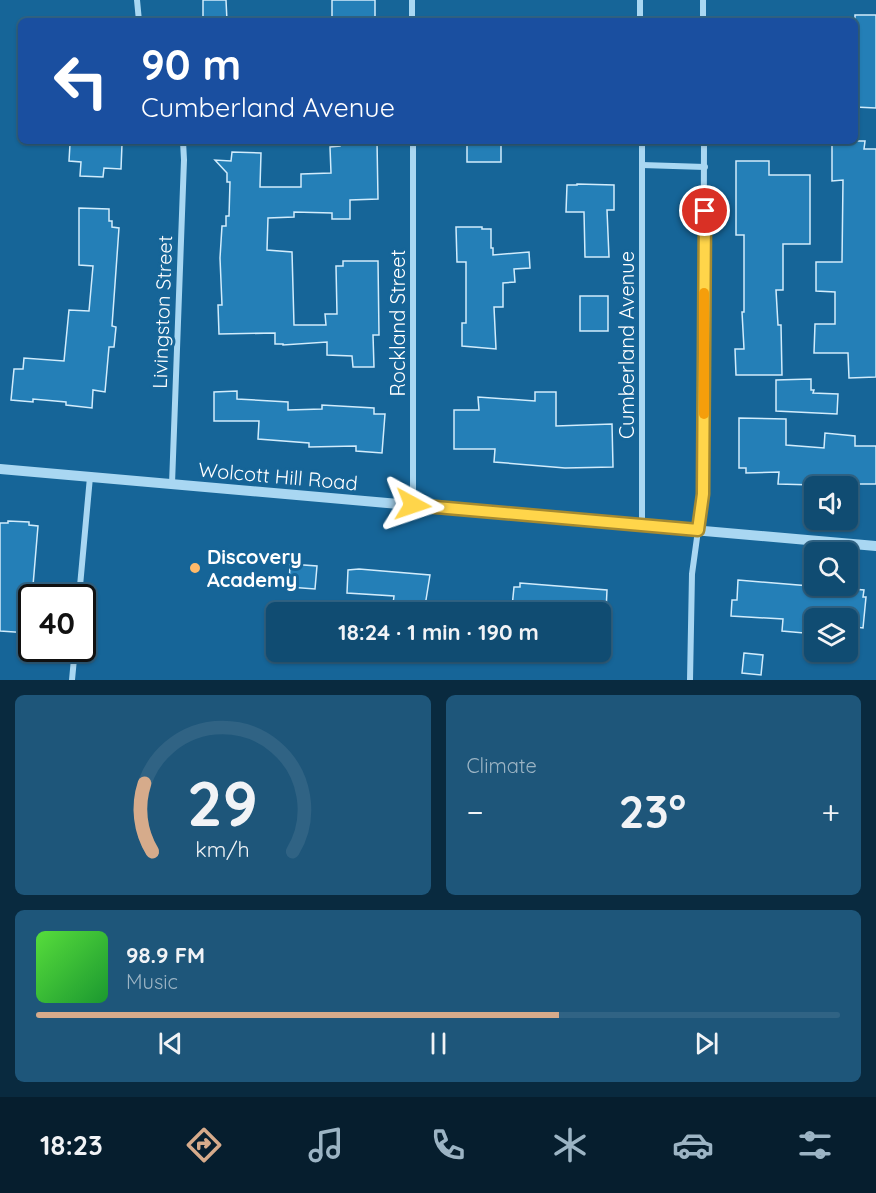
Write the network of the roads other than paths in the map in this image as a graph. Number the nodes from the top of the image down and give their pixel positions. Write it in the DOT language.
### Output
graph roads {
  1 [pos="137,0"];
  2 [pos="412,0"];
  3 [pos="640,0"];
  4 [pos="703,0"];
  5 [pos="139,18"];
  6 [pos="412,18"];
  7 [pos="640,18"];
  8 [pos="703,18"];
  9 [pos="183,144"];
  10 [pos="413,144"];
  11 [pos="642,144"];
  12 [pos="704,144"];
  13 [pos="642,165"];
  14 [pos="705,167"];
  15 [pos="0,470"];
  16 [pos="90,477"];
  17 [pos="172,484"];
  18 [pos="413,505"];
  19 [pos="642,525"];
  20 [pos="698,530"];
  21 [pos="876,546"];
  22 [pos="80,584"];
  23 [pos="74,662"];
  24 [pos="72,680"];
  25 [pos="690,680"];
  1 -- 5 [label="street"];
  2 -- 6 [label="street"];
  3 -- 7 [label="street"];
  4 -- 8 [label="street"];
  9 -- 17 [label="street, Livingston Street"];
  10 -- 18 [label="street, Rockland Street"];
  11 -- 13 [label="street, Cumberland Avenue"];
  12 -- 14 [label="street"];
  13 -- 14 [label="street"];
  13 -- 19 [label="street, Cumberland Avenue"];
  14 -- 20 [label="street"];
  15 -- 16 [label="street, Wolcott Hill Road"];
  16 -- 17 [label="street, Wolcott Hill Road"];
  16 -- 22 [label="street"];
  17 -- 18 [label="street, Wolcott Hill Road"];
  18 -- 19 [label="street, Wolcott Hill Road"];
  19 -- 20 [label="street, Wolcott Hill Road"];
  20 -- 21 [label="street, Wolcott Hill Road"];
  20 -- 25 [label="street"];
  23 -- 24 [label="street"];
}
